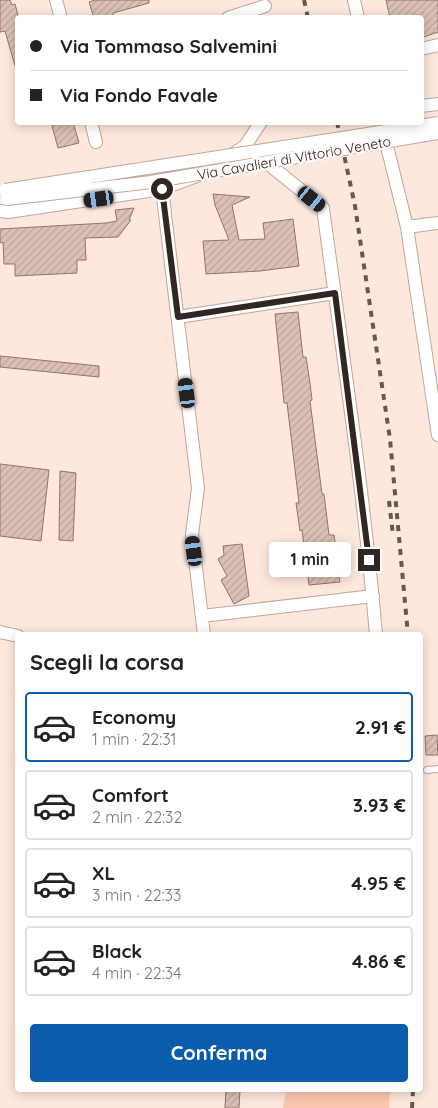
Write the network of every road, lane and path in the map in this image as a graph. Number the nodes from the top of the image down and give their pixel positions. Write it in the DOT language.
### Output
graph roads {
  1 [pos="56,0"];
  2 [pos="354,0"];
  3 [pos="265,8"];
  4 [pos="60,15"];
  5 [pos="239,15"];
  6 [pos="357,15"];
  7 [pos="438,45"];
  8 [pos="424,48"];
  9 [pos="438,104"];
  10 [pos="424,106"];
  11 [pos="438,123"];
  12 [pos="92,125"];
  13 [pos="259,125"];
  14 [pos="381,125"];
  15 [pos="438,133"];
  16 [pos="96,142"];
  17 [pos="245,146"];
  18 [pos="162,189"];
  19 [pos="3,195"];
  20 [pos="0,211"];
  21 [pos="438,223"];
  22 [pos="407,227"];
  23 [pos="335,293"];
  24 [pos="178,317"];
  25 [pos="438,435"];
  26 [pos="373,596"];
  27 [pos="202,616"];
  28 [pos="0,632"];
  29 [pos="204,632"];
  30 [pos="376,632"];
  31 [pos="15,635"];
  32 [pos="438,769"];
  33 [pos="427,770"];
  1 -- 4 [label="street"];
  2 -- 6 [label="street"];
  3 -- 5 [label="street"];
  7 -- 8 [label="street"];
  9 -- 10 [label="street"];
  11 -- 19 [label="street, Via Cavalieri di Vittorio Veneto, bridge"];
  12 -- 16 [label="street"];
  13 -- 17 [label="street"];
  14 -- 22 [label="street"];
  15 -- 19 [label="street, Via Cavalieri di Vittorio Veneto, bridge"];
  17 -- 18 [label="street"];
  17 -- 23 [label="street"];
  18 -- 20 [label="street"];
  18 -- 24 [label="street"];
  21 -- 22 [label="street"];
  22 -- 25 [label="street"];
  23 -- 24 [label="street"];
  23 -- 26 [label="street"];
  24 -- 27 [label="street"];
  26 -- 27 [label="street"];
  26 -- 30 [label="street"];
  27 -- 29 [label="street"];
  28 -- 31 [label="street"];
  32 -- 33 [label="lane"];
}
